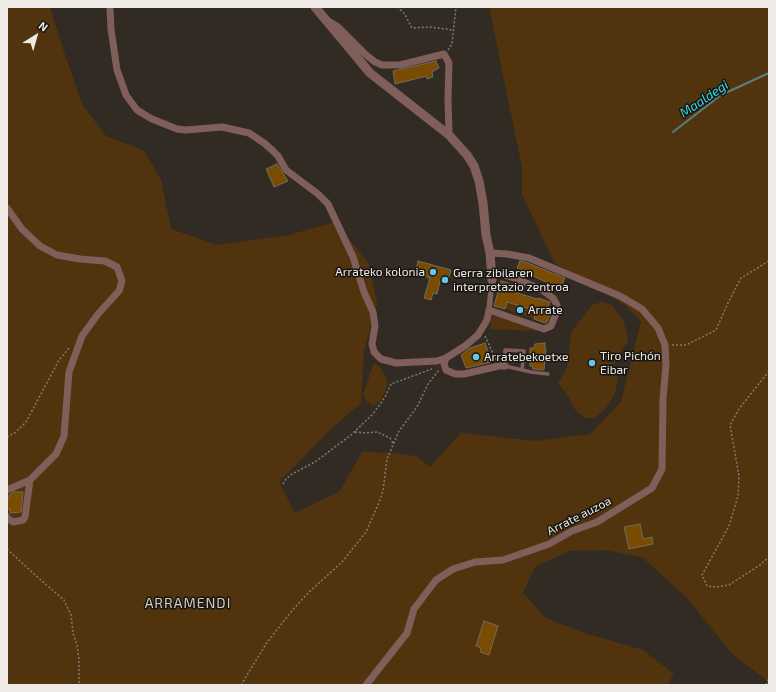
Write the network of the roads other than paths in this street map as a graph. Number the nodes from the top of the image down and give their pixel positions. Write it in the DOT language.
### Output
graph roads {
  1 [pos="110,7"];
  2 [pos="315,7"];
  3 [pos="326,20"];
  4 [pos="449,135"];
  5 [pos="7,208"];
  6 [pos="490,254"];
  7 [pos="492,271"];
  8 [pos="492,280"];
  9 [pos="489,310"];
  10 [pos="445,361"];
  11 [pos="502,366"];
  12 [pos="522,370"];
  13 [pos="548,374"];
  14 [pos="30,480"];
  15 [pos="7,490"];
  16 [pos="7,517"];
  17 [pos="366,685"];
  1 -- 10 [label="street"];
  2 -- 3 [label="street"];
  3 -- 4 [label="street"];
  3 -- 4 [label="street"];
  4 -- 6 [label="street"];
  5 -- 14 [label="street"];
  6 -- 7 [label="street"];
  6 -- 17 [label="street, Arrate auzoa"];
  7 -- 8 [label="street"];
  7 -- 9 [label="street"];
  8 -- 9 [label="street"];
  9 -- 10 [label="street"];
  10 -- 11 [label="street"];
  11 -- 12 [label="lane"];
  11 -- 12 [label="lane"];
  12 -- 13 [label="lane"];
  14 -- 15 [label="street"];
  14 -- 16 [label="street"];
}
